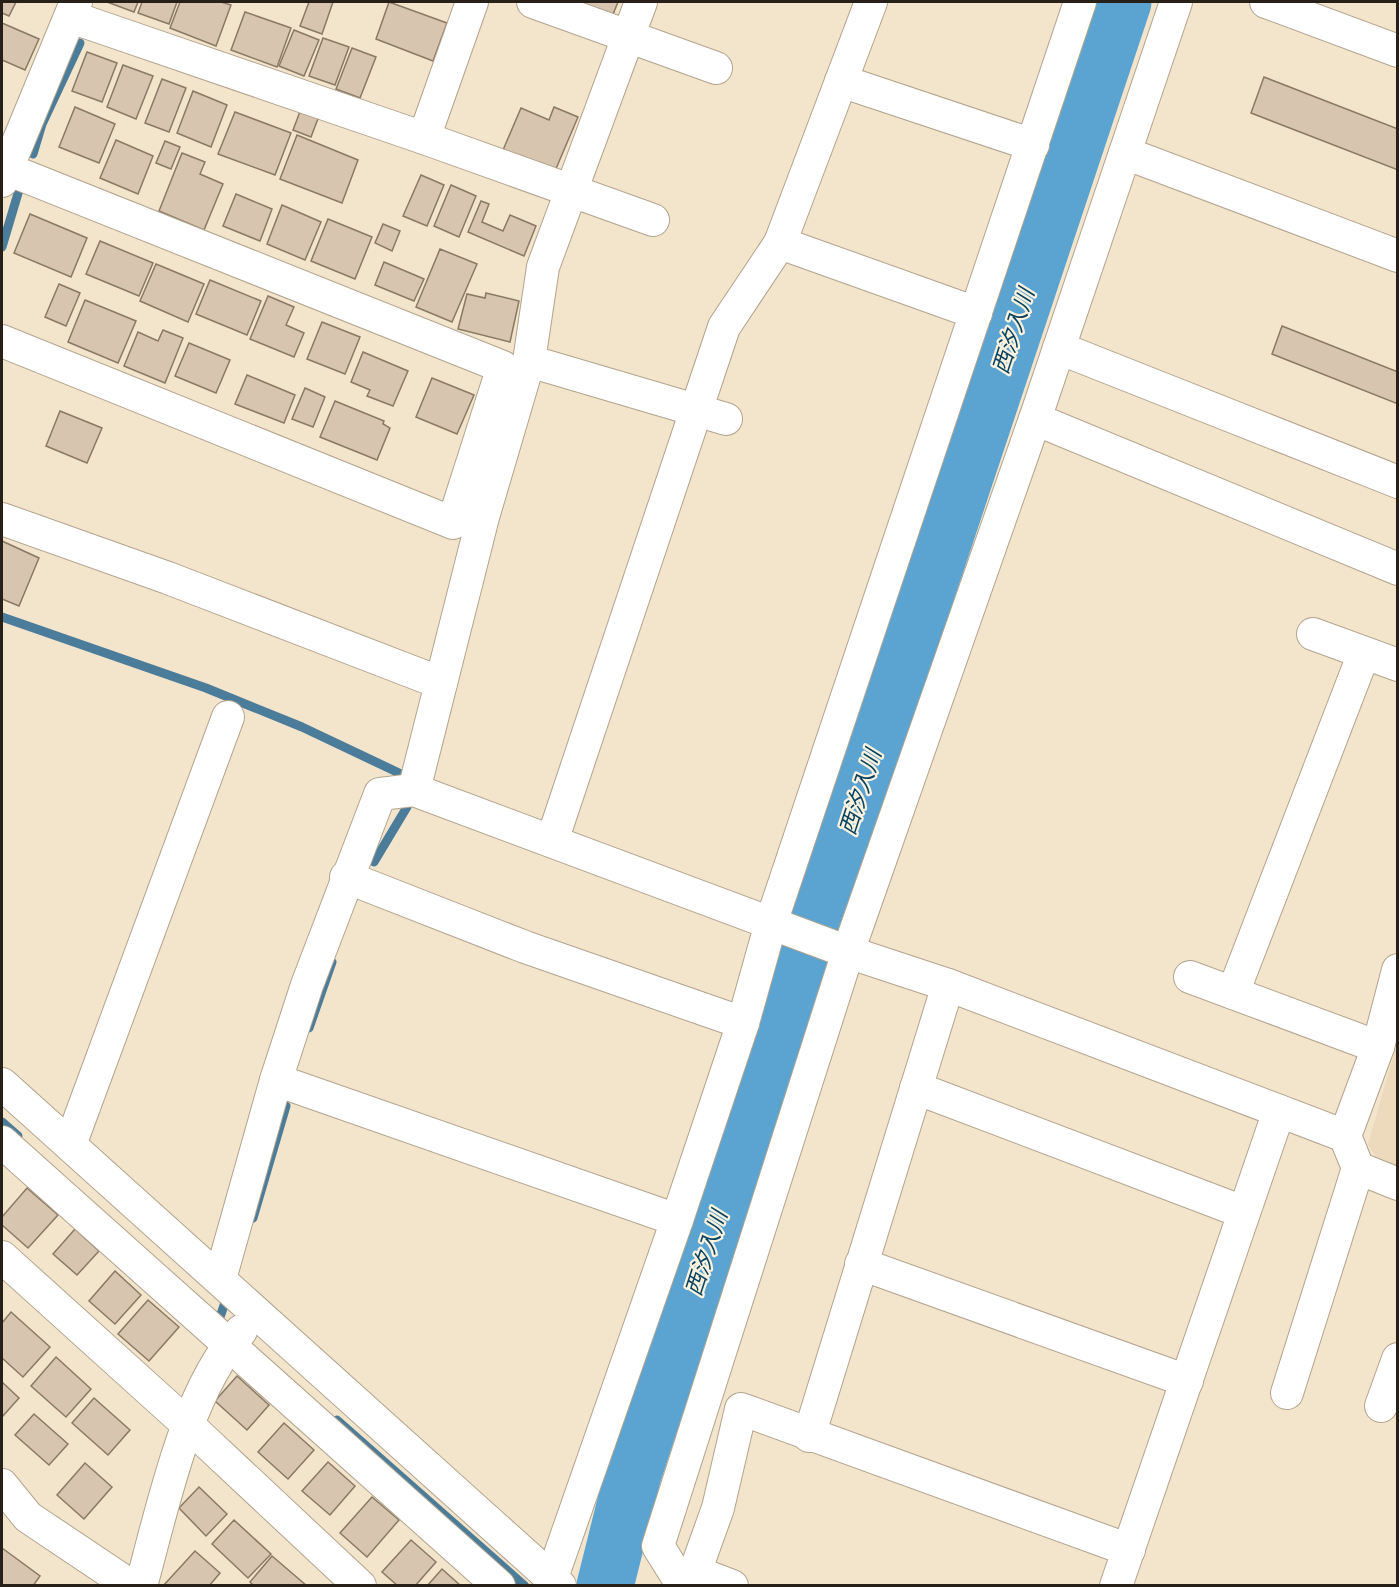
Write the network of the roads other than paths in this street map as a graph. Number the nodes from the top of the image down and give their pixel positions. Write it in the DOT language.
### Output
graph roads {
  1 [pos="472,2"];
  2 [pos="533,2"];
  3 [pos="641,2"];
  4 [pos="871,2"];
  5 [pos="1080,2"];
  6 [pos="1176,2"];
  7 [pos="1266,2"];
  8 [pos="74,9"];
  9 [pos="628,35"];
  10 [pos="1398,51"];
  11 [pos="716,68"];
  12 [pos="841,81"];
  13 [pos="424,138"];
  14 [pos="1033,145"];
  15 [pos="1125,153"];
  16 [pos="3,172"];
  17 [pos="572,191"];
  18 [pos="653,220"];
  19 [pos="780,243"];
  20 [pos="1398,256"];
  21 [pos="976,314"];
  22 [pos="2,341"];
  23 [pos="1059,348"];
  24 [pos="529,361"];
  25 [pos="712,415"];
  26 [pos="1035,419"];
  27 [pos="1398,482"];
  28 [pos="2,519"];
  29 [pos="1398,569"];
  30 [pos="1313,634"];
  31 [pos="1364,652"];
  32 [pos="1398,665"];
  33 [pos="441,683"];
  34 [pos="228,717"];
  35 [pos="414,790"];
  36 [pos="552,841"];
  37 [pos="346,877"];
  38 [pos="771,923"];
  39 [pos="848,951"];
  40 [pos="1398,970"];
  41 [pos="1190,977"];
  42 [pos="948,985"];
  43 [pos="1233,993"];
  44 [pos="743,1023"];
  45 [pos="1378,1047"];
  46 [pos="276,1080"];
  47 [pos="2,1084"];
  48 [pos="916,1088"];
  49 [pos="1279,1111"];
  50 [pos="1345,1136"];
  51 [pos="2,1142"];
  52 [pos="70,1145"];
  53 [pos="1358,1168"];
  54 [pos="1398,1184"];
  55 [pos="1244,1212"];
  56 [pos="677,1220"];
  57 [pos="2,1257"];
  58 [pos="861,1264"];
  59 [pos="220,1279"];
  60 [pos="258,1313"];
  61 [pos="229,1345"];
  62 [pos="1398,1359"];
  63 [pos="1187,1381"];
  64 [pos="1287,1393"];
  65 [pos="1382,1406"];
  66 [pos="187,1424"];
  67 [pos="809,1436"];
  68 [pos="2,1485"];
  69 [pos="1129,1550"];
  70 [pos="689,1581"];
  71 [pos="553,1582"];
  72 [pos="131,1586"];
  73 [pos="141,1586"];
  74 [pos="360,1586"];
  75 [pos="499,1586"];
  76 [pos="732,1586"];
  77 [pos="1116,1586"];
  1 -- 13 [label="street"];
  2 -- 9 [label="street"];
  3 -- 9 [label="street"];
  4 -- 12 [label="street"];
  5 -- 14 [label="street"];
  6 -- 15 [label="street"];
  7 -- 10 [label="street"];
  8 -- 13 [label="street"];
  8 -- 16 [label="street"];
  9 -- 11 [label="street"];
  9 -- 17 [label="street"];
  12 -- 14 [label="street"];
  12 -- 19 [label="street"];
  13 -- 17 [label="street"];
  14 -- 21 [label="street"];
  15 -- 20 [label="street"];
  15 -- 23 [label="street"];
  16 -- 22 [label="street"];
  17 -- 18 [label="street"];
  17 -- 24 [label="street"];
  19 -- 21 [label="street"];
  19 -- 25 [label="street"];
  21 -- 38 [label="street"];
  23 -- 26 [label="street"];
  23 -- 27 [label="street"];
  24 -- 25 [label="street"];
  24 -- 33 [label="street"];
  25 -- 36 [label="street"];
  26 -- 29 [label="street"];
  26 -- 39 [label="street"];
  28 -- 33 [label="street"];
  30 -- 31 [label="street"];
  31 -- 32 [label="street"];
  31 -- 43 [label="street"];
  33 -- 35 [label="street"];
  34 -- 52 [label="street"];
  35 -- 36 [label="street"];
  35 -- 37 [label="street"];
  36 -- 38 [label="street"];
  37 -- 44 [label="street"];
  37 -- 46 [label="street"];
  38 -- 39 [label="street"];
  38 -- 44 [label="street"];
  39 -- 42 [label="street"];
  39 -- 70 [label="street"];
  40 -- 45 [label="street"];
  41 -- 43 [label="street"];
  42 -- 48 [label="street"];
  42 -- 49 [label="street"];
  43 -- 45 [label="street"];
  44 -- 56 [label="street"];
  45 -- 50 [label="street"];
  46 -- 56 [label="street"];
  46 -- 59 [label="street"];
  47 -- 52 [label="street"];
  48 -- 55 [label="street"];
  48 -- 58 [label="street"];
  49 -- 50 [label="street"];
  49 -- 55 [label="street"];
  50 -- 53 [label="street"];
  51 -- 61 [label="street"];
  52 -- 59 [label="street"];
  53 -- 54 [label="street"];
  53 -- 64 [label="street"];
  55 -- 63 [label="street"];
  56 -- 71 [label="street"];
  57 -- 66 [label="street"];
  58 -- 63 [label="street"];
  58 -- 67 [label="street"];
  59 -- 60 [label="street"];
  60 -- 61 [label="street"];
  60 -- 71 [label="street"];
  61 -- 66 [label="street"];
  61 -- 75 [label="street"];
  62 -- 65 [label="street"];
  63 -- 69 [label="street"];
  66 -- 73 [label="street"];
  66 -- 74 [label="street"];
  67 -- 69 [label="street"];
  67 -- 70 [label="street"];
  68 -- 72 [label="street"];
  69 -- 77 [label="street"];
  70 -- 76 [label="street"];
}
